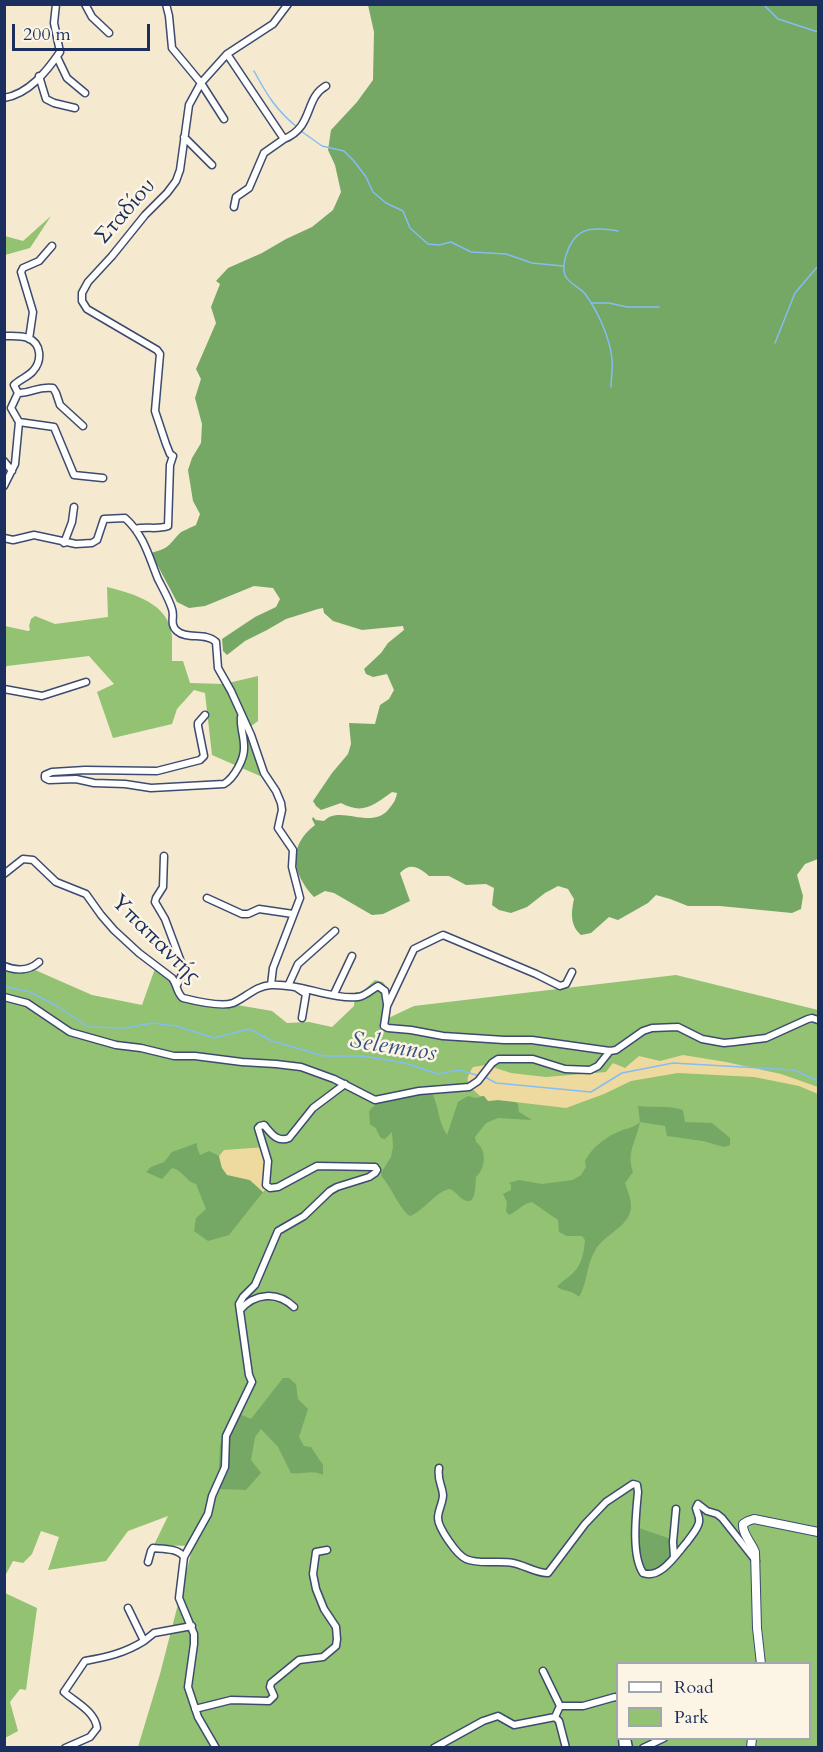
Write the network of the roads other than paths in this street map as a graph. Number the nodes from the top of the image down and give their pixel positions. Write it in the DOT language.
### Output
graph roads {
  1 [pos="56,4"];
  2 [pos="85,4"];
  3 [pos="166,4"];
  4 [pos="288,4"];
  5 [pos="109,33"];
  6 [pos="228,54"];
  7 [pos="57,57"];
  8 [pos="39,76"];
  9 [pos="201,83"];
  10 [pos="326,86"];
  11 [pos="85,93"];
  12 [pos="4,98"];
  13 [pos="75,108"];
  14 [pos="224,119"];
  15 [pos="184,137"];
  16 [pos="284,139"];
  17 [pos="212,165"];
  18 [pos="234,207"];
  19 [pos="51,246"];
  20 [pos="4,336"];
  21 [pos="29,339"];
  22 [pos="18,393"];
  23 [pos="19,422"];
  24 [pos="83,426"];
  25 [pos="4,461"];
  26 [pos="12,471"];
  27 [pos="103,478"];
  28 [pos="4,486"];
  29 [pos="74,507"];
  30 [pos="135,529"];
  31 [pos="4,538"];
  32 [pos="64,543"];
  33 [pos="86,682"];
  34 [pos="4,689"];
  35 [pos="241,714"];
  36 [pos="205,715"];
  37 [pos="164,856"];
  38 [pos="4,874"];
  39 [pos="207,898"];
  40 [pos="293,914"];
  41 [pos="335,931"];
  42 [pos="352,956"];
  43 [pos="39,962"];
  44 [pos="4,966"];
  45 [pos="572,972"];
  46 [pos="177,985"];
  47 [pos="271,985"];
  48 [pos="291,986"];
  49 [pos="334,994"];
  50 [pos="4,997"];
  51 [pos="387,1006"];
  52 [pos="302,1018"];
  53 [pos="819,1020"];
  54 [pos="610,1051"];
  55 [pos="345,1084"];
  56 [pos="294,1307"];
  57 [pos="240,1310"];
  58 [pos="439,1468"];
  59 [pos="676,1509"];
  60 [pos="819,1532"];
  61 [pos="327,1550"];
  62 [pos="184,1557"];
  63 [pos="674,1558"];
  64 [pos="756,1561"];
  65 [pos="148,1562"];
  66 [pos="128,1608"];
  67 [pos="192,1626"];
  68 [pos="144,1641"];
  69 [pos="761,1662"];
  70 [pos="543,1671"];
  71 [pos="616,1697"];
  72 [pos="560,1706"];
  73 [pos="195,1709"];
  74 [pos="555,1717"];
  75 [pos="660,1740"];
  76 [pos="65,1748"];
  77 [pos="216,1748"];
  78 [pos="434,1748"];
  79 [pos="566,1748"];
  80 [pos="643,1748"];
  1 -- 7 [label="street"];
  2 -- 5 [label="street"];
  3 -- 9 [label="street"];
  4 -- 6 [label="street, Σταδίου"];
  6 -- 9 [label="street, Σταδίου"];
  6 -- 16 [label="street"];
  7 -- 8 [label="street"];
  7 -- 11 [label="street"];
  8 -- 12 [label="street"];
  8 -- 13 [label="street"];
  9 -- 14 [label="street"];
  9 -- 15 [label="street, Σταδίου"];
  10 -- 16 [label="street"];
  15 -- 17 [label="street"];
  15 -- 30 [label="street, Σταδίου"];
  16 -- 18 [label="street"];
  19 -- 21 [label="street"];
  20 -- 21 [label="street"];
  21 -- 22 [label="street"];
  22 -- 23 [label="street"];
  22 -- 24 [label="street"];
  23 -- 26 [label="street"];
  23 -- 27 [label="street"];
  25 -- 26 [label="street"];
  26 -- 28 [label="street"];
  29 -- 32 [label="street"];
  30 -- 32 [label="street"];
  30 -- 35 [label="street"];
  31 -- 32 [label="street"];
  33 -- 34 [label="street"];
  35 -- 36 [label="street"];
  35 -- 40 [label="street"];
  37 -- 46 [label="street"];
  38 -- 46 [label="street, Υπαπαντής"];
  39 -- 40 [label="street"];
  40 -- 47 [label="street"];
  41 -- 48 [label="street"];
  42 -- 49 [label="street"];
  43 -- 44 [label="street"];
  45 -- 51 [label="street"];
  46 -- 47 [label="street, Υπαπαντής"];
  47 -- 48 [label="street, Υπαπαντής"];
  48 -- 49 [label="street, Υπαπαντής"];
  48 -- 52 [label="street"];
  49 -- 51 [label="street, Υπαπαντής"];
  50 -- 55 [label="street"];
  51 -- 54 [label="street"];
  53 -- 54 [label="street"];
  54 -- 55 [label="street"];
  55 -- 57 [label="street"];
  56 -- 57 [label="street"];
  57 -- 62 [label="street"];
  58 -- 63 [label="street"];
  59 -- 63 [label="street"];
  60 -- 64 [label="main road"];
  61 -- 73 [label="street"];
  62 -- 65 [label="street"];
  62 -- 67 [label="street"];
  63 -- 64 [label="street"];
  64 -- 69 [label="main road"];
  66 -- 68 [label="street"];
  67 -- 68 [label="street"];
  67 -- 73 [label="street"];
  68 -- 76 [label="street"];
  70 -- 72 [label="street"];
  71 -- 72 [label="street"];
  72 -- 74 [label="street"];
  73 -- 77 [label="street"];
  74 -- 78 [label="street"];
  74 -- 79 [label="street"];
  75 -- 80 [label="street"];
}
